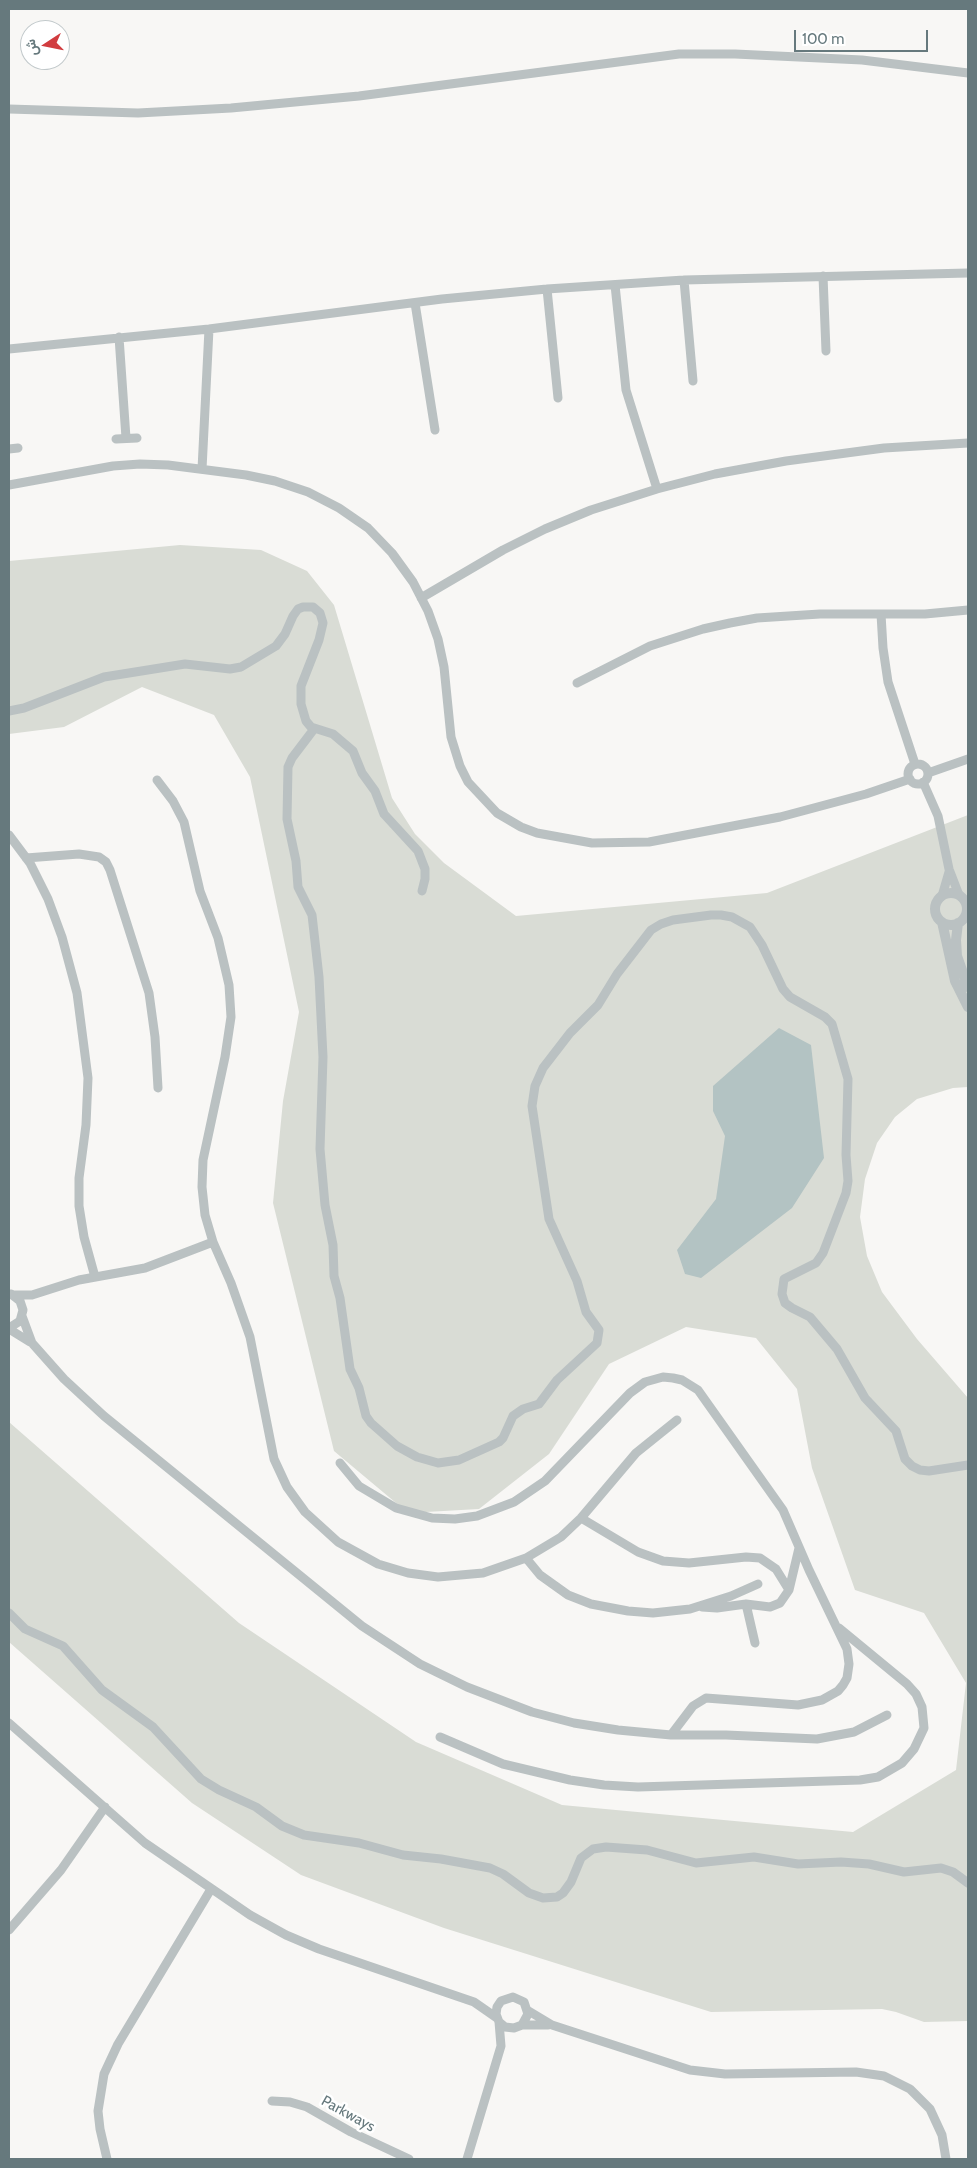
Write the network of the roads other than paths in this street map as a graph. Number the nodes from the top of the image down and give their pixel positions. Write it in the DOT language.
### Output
graph roads {
  1 [pos="968,73"];
  2 [pos="9,108"];
  3 [pos="968,273"];
  4 [pos="823,276"];
  5 [pos="684,280"];
  6 [pos="615,285"];
  7 [pos="547,290"];
  8 [pos="415,303"];
  9 [pos="209,329"];
  10 [pos="119,337"];
  11 [pos="9,349"];
  12 [pos="826,351"];
  13 [pos="693,381"];
  14 [pos="558,398"];
  15 [pos="435,430"];
  16 [pos="126,438"];
  17 [pos="137,438"];
  18 [pos="116,439"];
  19 [pos="968,443"];
  20 [pos="202,469"];
  21 [pos="9,485"];
  22 [pos="657,488"];
  23 [pos="421,598"];
  24 [pos="968,610"];
  25 [pos="881,614"];
  26 [pos="577,683"];
  27 [pos="9,711"];
  28 [pos="314,729"];
  29 [pos="968,759"];
  30 [pos="915,764"];
  31 [pos="928,773"];
  32 [pos="910,778"];
  33 [pos="158,780"];
  34 [pos="923,782"];
  35 [pos="9,835"];
  36 [pos="26,858"];
  37 [pos="949,869"];
  38 [pos="422,890"];
  39 [pos="959,895"];
  40 [pos="942,896"];
  41 [pos="942,922"];
  42 [pos="958,923"];
  43 [pos="968,987"];
  44 [pos="968,1006"];
  45 [pos="158,1088"];
  46 [pos="213,1242"];
  47 [pos="95,1277"];
  48 [pos="11,1294"];
  49 [pos="36,1294"];
  50 [pos="22,1313"];
  51 [pos="9,1328"];
  52 [pos="32,1343"];
  53 [pos="677,1420"];
  54 [pos="340,1463"];
  55 [pos="968,1465"];
  56 [pos="581,1518"];
  57 [pos="799,1547"];
  58 [pos="526,1558"];
  59 [pos="758,1584"];
  60 [pos="789,1590"];
  61 [pos="746,1604"];
  62 [pos="699,1606"];
  63 [pos="9,1613"];
  64 [pos="836,1626"];
  65 [pos="755,1643"];
  66 [pos="888,1715"];
  67 [pos="9,1724"];
  68 [pos="671,1735"];
  69 [pos="440,1737"];
  70 [pos="105,1807"];
  71 [pos="968,1882"];
  72 [pos="211,1889"];
  73 [pos="9,1930"];
  74 [pos="501,2001"];
  75 [pos="474,2002"];
  76 [pos="527,2010"];
  77 [pos="498,2020"];
  78 [pos="552,2025"];
  79 [pos="520,2026"];
  80 [pos="502,2046"];
  81 [pos="272,2101"];
  82 [pos="107,2159"];
  83 [pos="409,2159"];
  84 [pos="467,2159"];
  85 [pos="946,2159"];
  1 -- 2 [label="street"];
  3 -- 4 [label="street"];
  4 -- 5 [label="street"];
  4 -- 12 [label="street"];
  5 -- 6 [label="street"];
  5 -- 13 [label="street"];
  6 -- 7 [label="street"];
  6 -- 22 [label="street"];
  7 -- 8 [label="street"];
  7 -- 14 [label="street"];
  8 -- 9 [label="street"];
  8 -- 15 [label="street"];
  9 -- 10 [label="street"];
  9 -- 20 [label="street"];
  10 -- 11 [label="street"];
  10 -- 16 [label="street"];
  16 -- 17 [label="street"];
  16 -- 18 [label="street"];
  19 -- 22 [label="street"];
  20 -- 21 [label="street"];
  20 -- 23 [label="street"];
  22 -- 23 [label="street"];
  23 -- 32 [label="street"];
  24 -- 25 [label="street"];
  25 -- 26 [label="street"];
  25 -- 30 [label="street"];
  27 -- 28 [label="street"];
  28 -- 38 [label="street"];
  28 -- 55 [label="street"];
  29 -- 31 [label="street"];
  30 -- 31 [label="street"];
  30 -- 32 [label="street"];
  31 -- 34 [label="street"];
  32 -- 34 [label="street"];
  33 -- 46 [label="street"];
  34 -- 37 [label="street"];
  35 -- 36 [label="street"];
  36 -- 45 [label="street"];
  36 -- 47 [label="street"];
  37 -- 39 [label="street"];
  37 -- 40 [label="street"];
  39 -- 40 [label="street"];
  39 -- 42 [label="street"];
  40 -- 41 [label="street"];
  41 -- 42 [label="street"];
  41 -- 44 [label="street"];
  42 -- 43 [label="street"];
  46 -- 47 [label="street"];
  46 -- 58 [label="street"];
  47 -- 49 [label="street"];
  48 -- 49 [label="street"];
  48 -- 50 [label="street"];
  49 -- 50 [label="street"];
  50 -- 51 [label="street"];
  50 -- 52 [label="street"];
  51 -- 52 [label="street"];
  52 -- 68 [label="street"];
  53 -- 56 [label="street"];
  54 -- 57 [label="street"];
  56 -- 58 [label="street"];
  56 -- 60 [label="street"];
  57 -- 60 [label="street"];
  57 -- 64 [label="street"];
  58 -- 62 [label="street"];
  59 -- 62 [label="street"];
  60 -- 61 [label="street"];
  61 -- 62 [label="street"];
  61 -- 65 [label="street"];
  63 -- 71 [label="street"];
  64 -- 68 [label="street"];
  64 -- 69 [label="street"];
  66 -- 68 [label="street"];
  67 -- 70 [label="street"];
  70 -- 72 [label="street"];
  70 -- 73 [label="street"];
  72 -- 75 [label="street"];
  72 -- 82 [label="street"];
  74 -- 75 [label="street"];
  74 -- 76 [label="street"];
  74 -- 77 [label="street"];
  75 -- 77 [label="street"];
  76 -- 78 [label="street"];
  76 -- 79 [label="street"];
  77 -- 79 [label="street"];
  77 -- 80 [label="street"];
  78 -- 79 [label="street"];
  78 -- 85 [label="street"];
  79 -- 80 [label="street"];
  80 -- 84 [label="street"];
  81 -- 83 [label="street, Parkways"];
}
